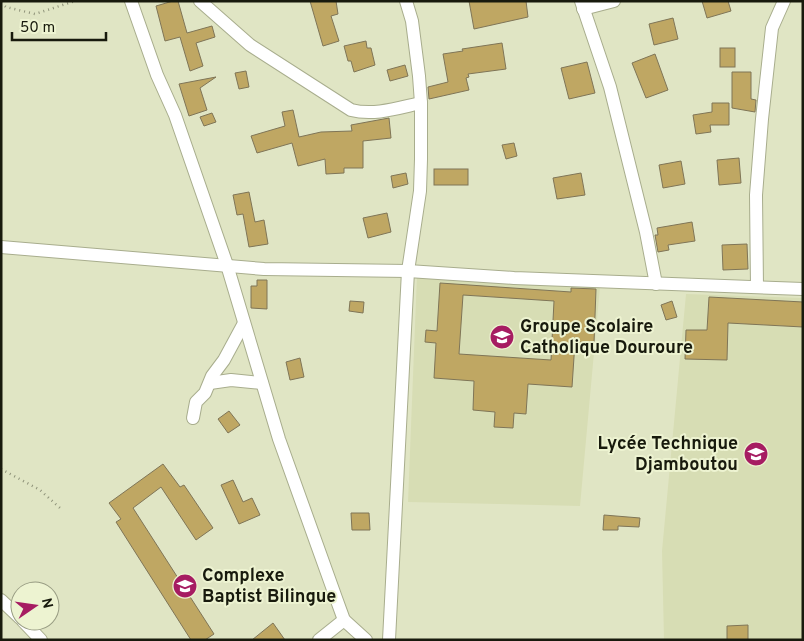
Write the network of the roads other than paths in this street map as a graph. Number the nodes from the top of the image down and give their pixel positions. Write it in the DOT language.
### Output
graph roads {
  1 [pos="131,1"];
  2 [pos="200,1"];
  3 [pos="406,1"];
  4 [pos="414,1"];
  5 [pos="614,1"];
  6 [pos="784,1"];
  7 [pos="582,5"];
  8 [pos="412,21"];
  9 [pos="421,103"];
  10 [pos="1,247"];
  11 [pos="227,266"];
  12 [pos="408,271"];
  13 [pos="656,284"];
  14 [pos="757,287"];
  15 [pos="803,289"];
  16 [pos="244,323"];
  17 [pos="210,382"];
  18 [pos="262,382"];
  19 [pos="193,418"];
  20 [pos="1,600"];
  21 [pos="10,609"];
  22 [pos="344,620"];
  23 [pos="319,640"];
  24 [pos="366,640"];
  25 [pos="389,640"];
  1 -- 11 [label="street"];
  2 -- 9 [label="street"];
  3 -- 8 [label="street"];
  4 -- 8 [label="street"];
  5 -- 7 [label="street"];
  6 -- 14 [label="street"];
  7 -- 13 [label="street"];
  8 -- 9 [label="street"];
  9 -- 12 [label="street"];
  10 -- 11 [label="street"];
  11 -- 12 [label="street"];
  11 -- 16 [label="street"];
  12 -- 13 [label="street"];
  12 -- 25 [label="street"];
  13 -- 14 [label="street"];
  14 -- 15 [label="street"];
  16 -- 17 [label="street"];
  16 -- 18 [label="street"];
  17 -- 18 [label="street"];
  17 -- 19 [label="street"];
  18 -- 22 [label="street"];
  20 -- 21 [label="street"];
  22 -- 23 [label="street"];
  22 -- 24 [label="street"];
}
